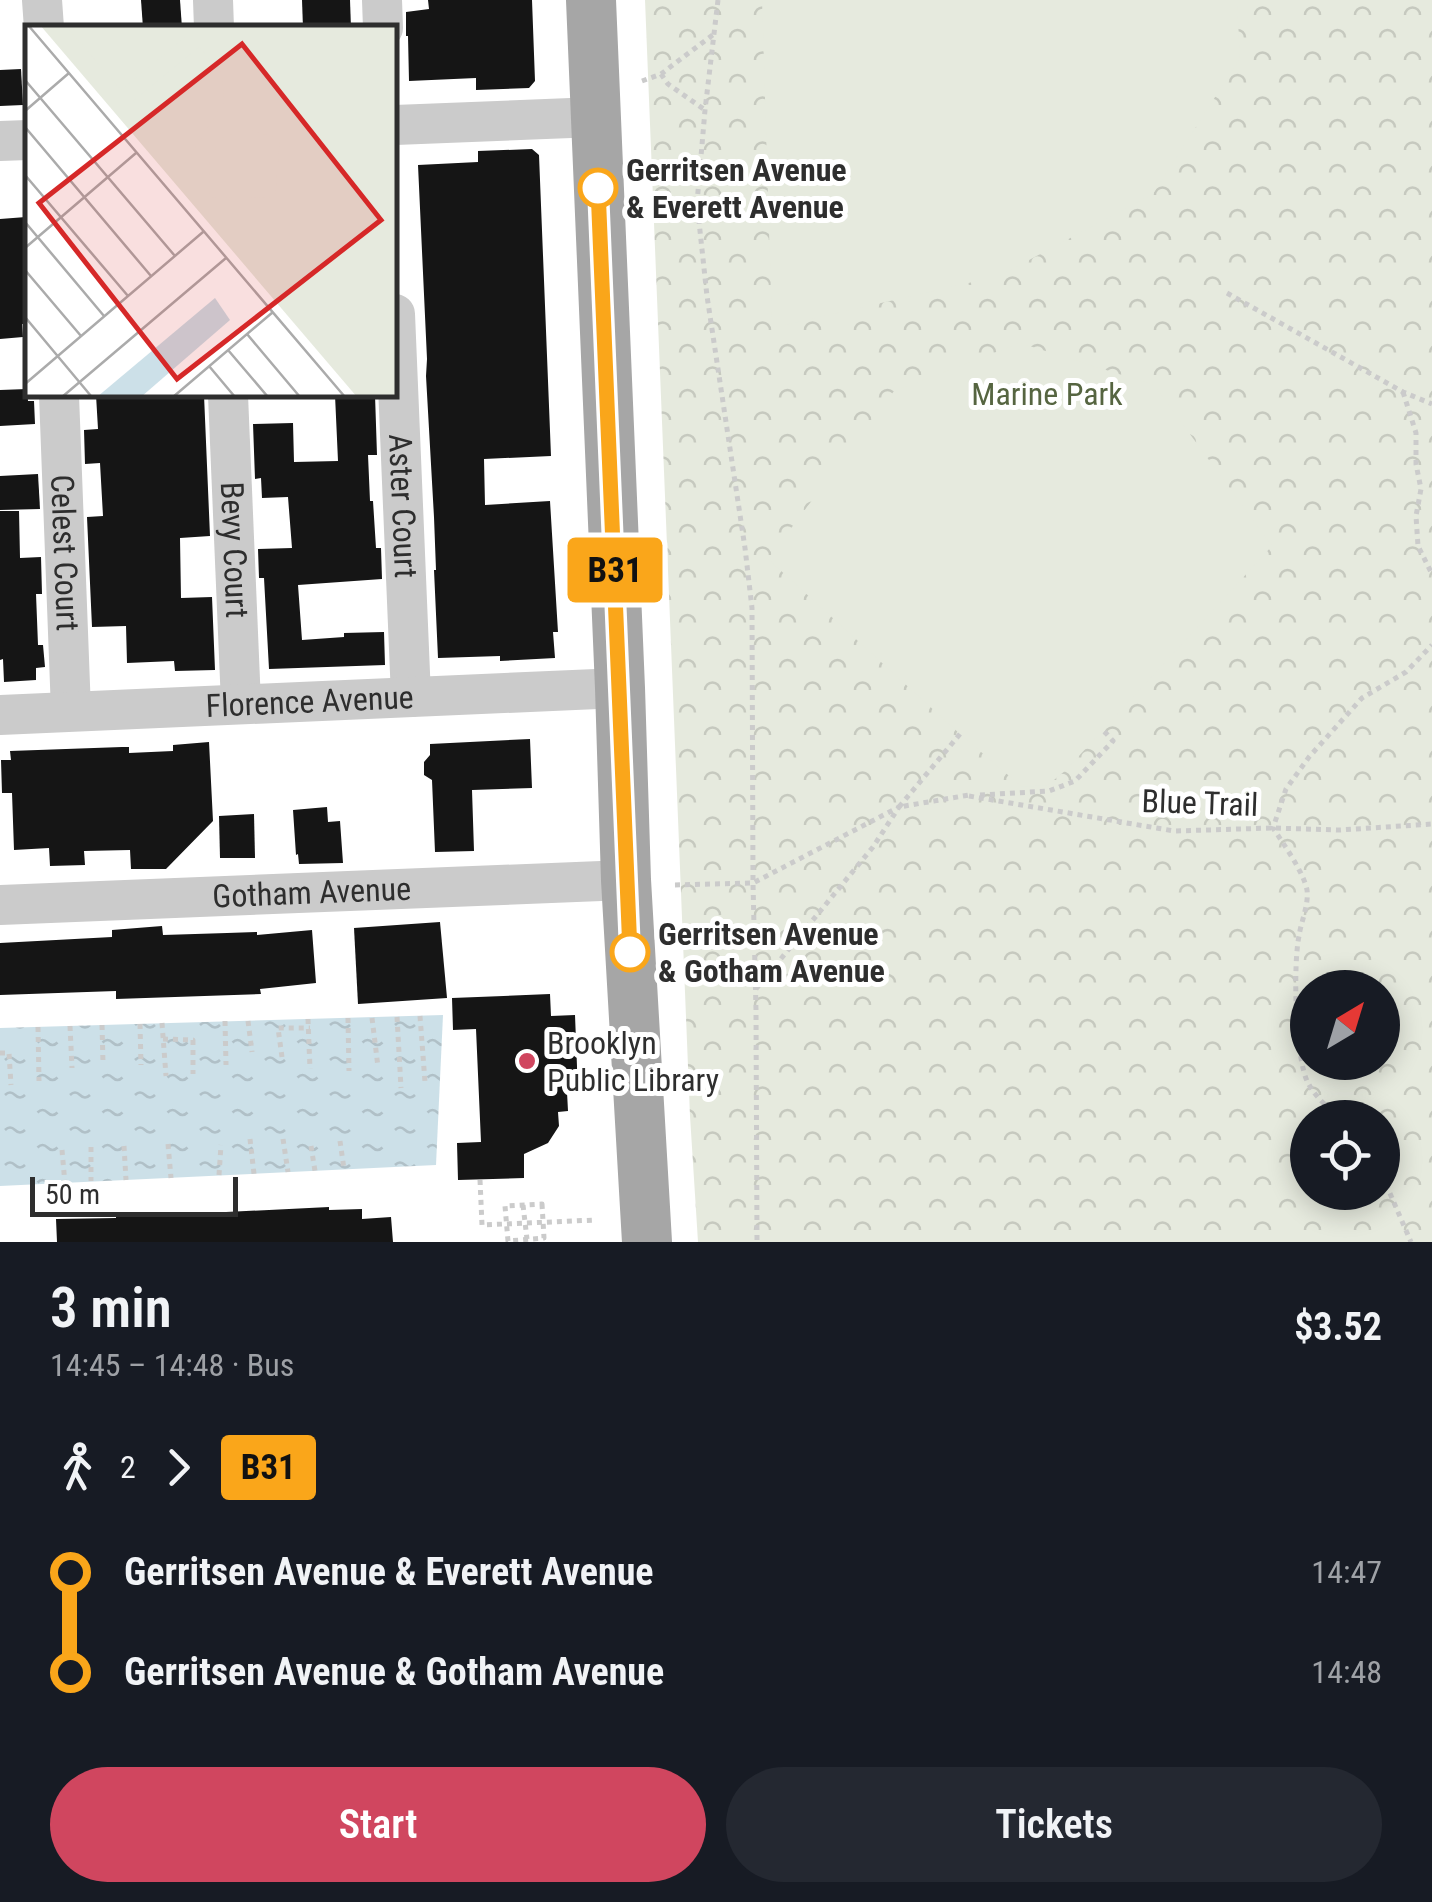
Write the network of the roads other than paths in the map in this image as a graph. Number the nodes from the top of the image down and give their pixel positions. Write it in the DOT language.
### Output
graph roads {
  1 [pos="42,0"];
  2 [pos="213,0"];
  3 [pos="382,0"];
  4 [pos="591,0"];
  5 [pos="44,25"];
  6 [pos="214,25"];
  7 [pos="383,25"];
  8 [pos="596,117"];
  9 [pos="398,125"];
  10 [pos="25,140"];
  11 [pos="0,141"];
  12 [pos="398,386"];
  13 [pos="58,398"];
  14 [pos="228,398"];
  15 [pos="620,688"];
  16 [pos="411,697"];
  17 [pos="241,704"];
  18 [pos="72,712"];
  19 [pos="0,714"];
  20 [pos="626,880"];
  21 [pos="0,905"];
  22 [pos="646,1242"];
  1 -- 5 [label="street"];
  2 -- 6 [label="street"];
  3 -- 7 [label="street"];
  4 -- 8 [label="main road"];
  8 -- 9 [label="street"];
  8 -- 15 [label="main road"];
  10 -- 11 [label="street"];
  12 -- 16 [label="street, Aster Court"];
  13 -- 18 [label="street, Celest Court"];
  14 -- 17 [label="street, Bevy Court"];
  15 -- 16 [label="street, Florence Avenue"];
  15 -- 20 [label="main road"];
  16 -- 17 [label="street, Florence Avenue"];
  17 -- 18 [label="street, Florence Avenue"];
  18 -- 19 [label="street, Florence Avenue"];
  20 -- 21 [label="street, Gotham Avenue"];
  20 -- 22 [label="main road"];
}
